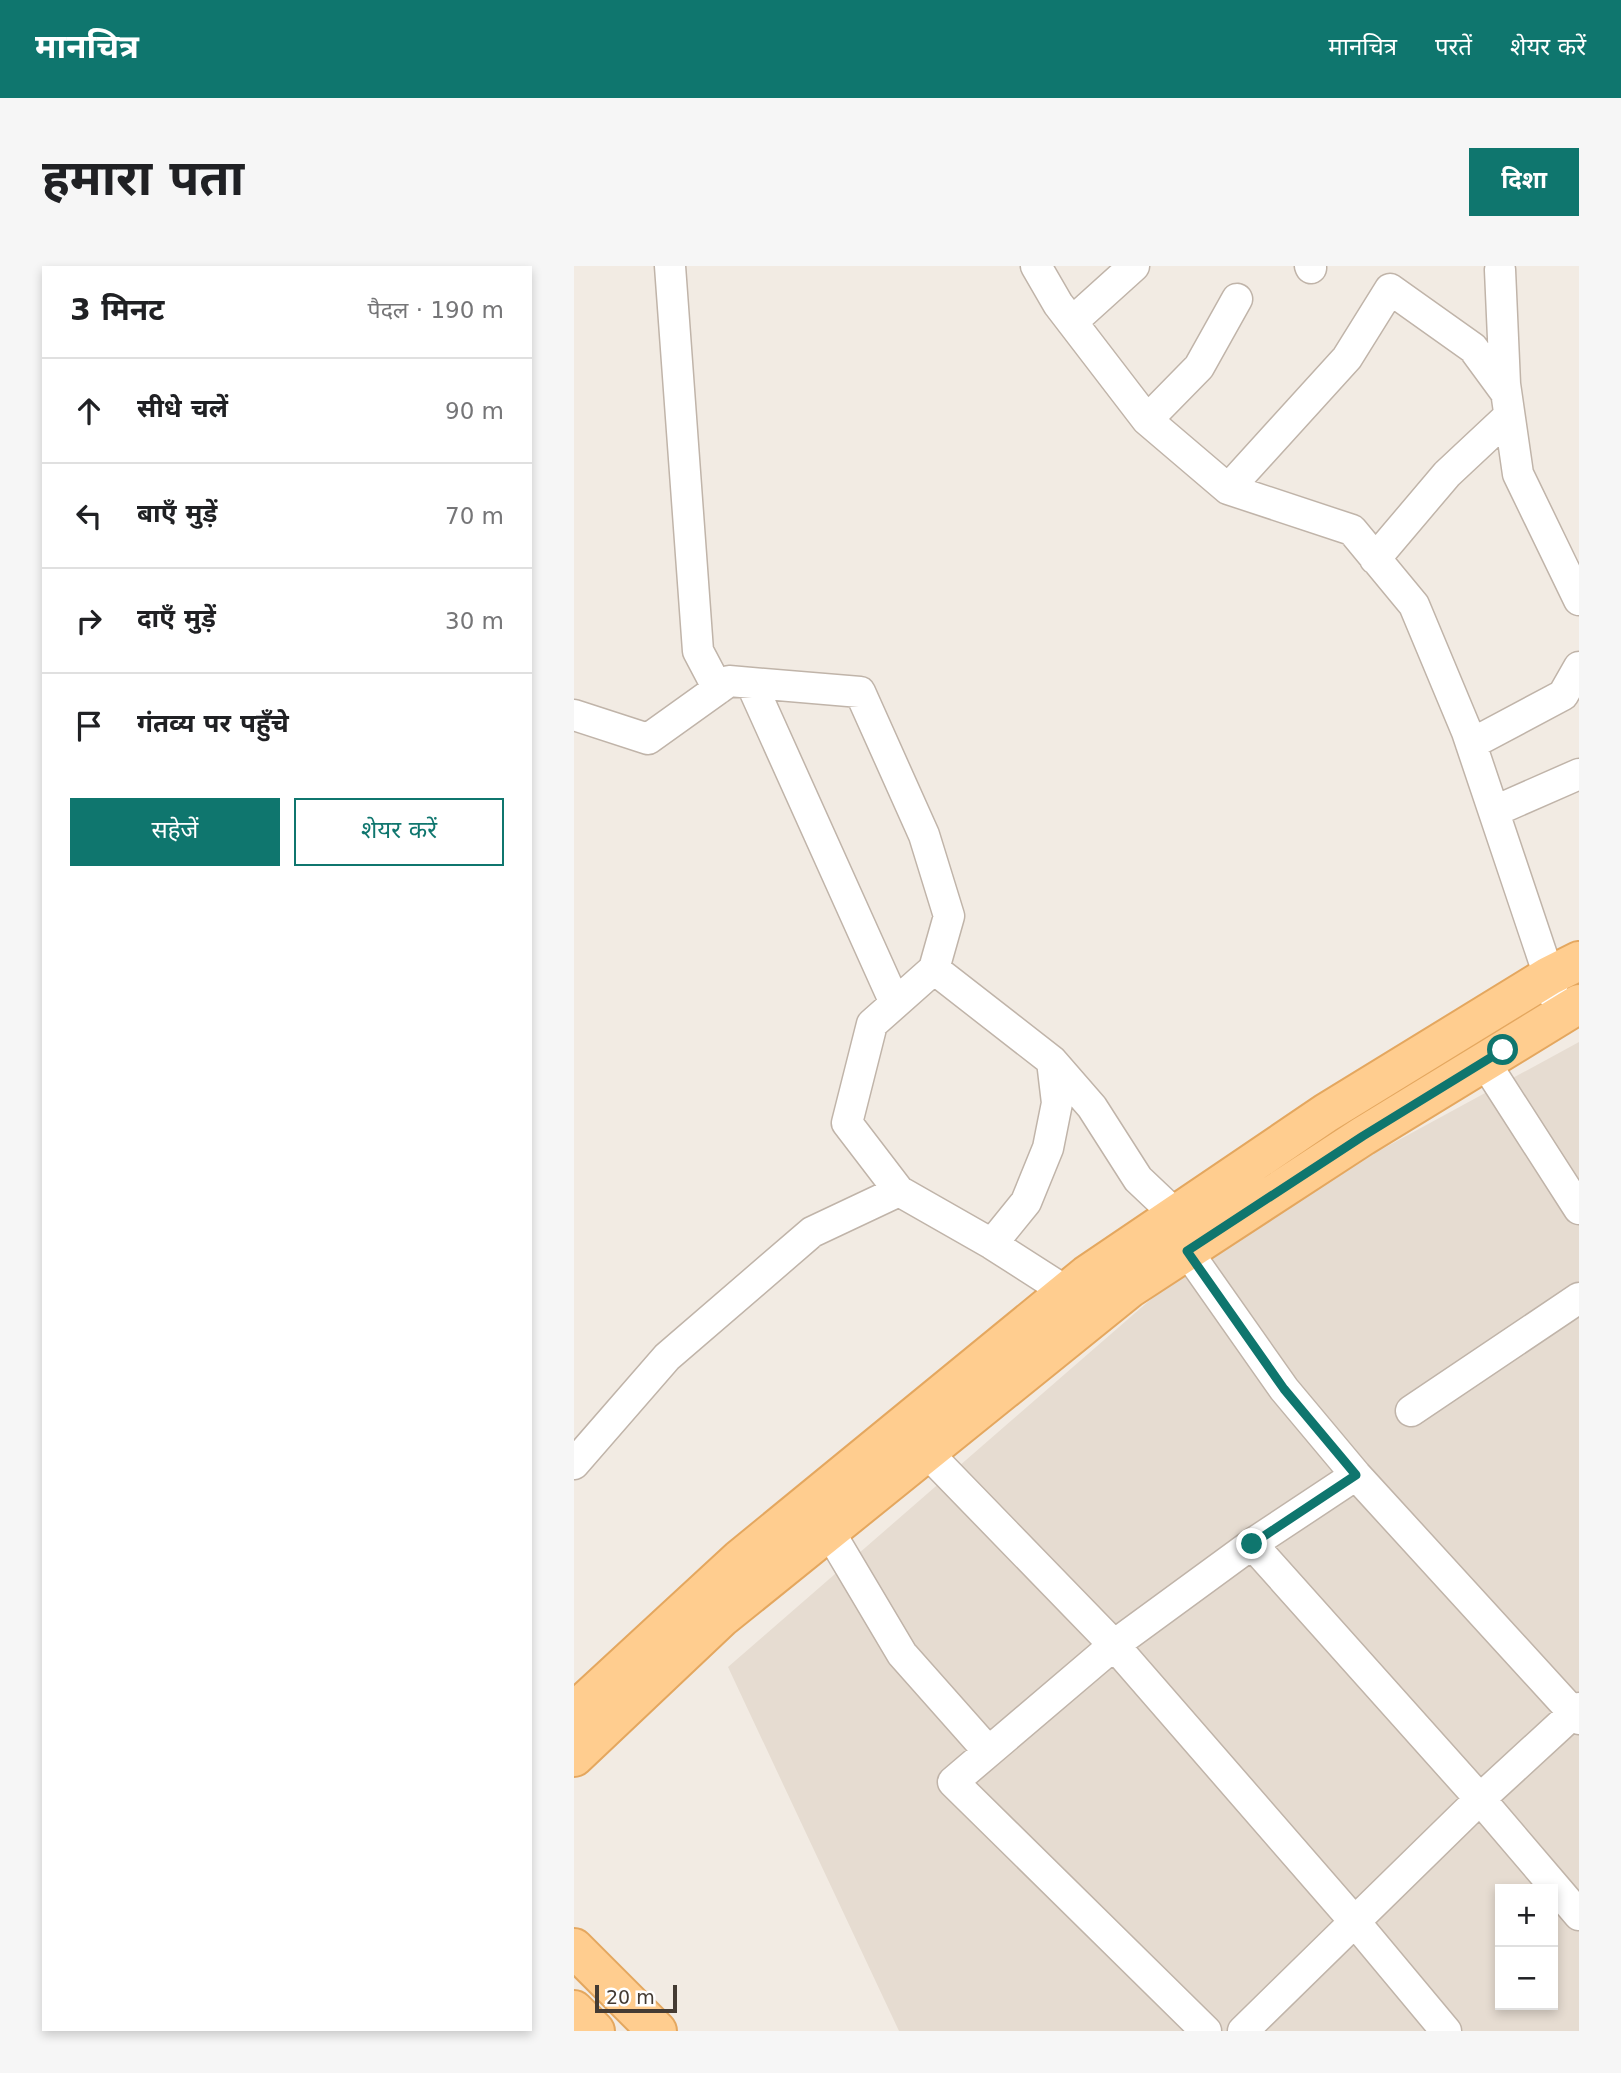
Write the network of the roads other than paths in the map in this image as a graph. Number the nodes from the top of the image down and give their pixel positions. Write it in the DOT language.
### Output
graph roads {
  1 [pos="670,266"];
  2 [pos="1036,266"];
  3 [pos="1134,266"];
  4 [pos="1500,270"];
  5 [pos="1237,299"];
  6 [pos="1072,322"];
  7 [pos="1507,404"];
  8 [pos="1147,420"];
  9 [pos="1228,489"];
  10 [pos="1375,559"];
  11 [pos="1577,589"];
  12 [pos="1579,667"];
  13 [pos="751,683"];
  14 [pos="718,689"];
  15 [pos="574,715"];
  16 [pos="1471,744"];
  17 [pos="1579,774"];
  18 [pos="1495,811"];
  19 [pos="934,969"];
  20 [pos="1564,969"];
  21 [pos="895,1003"];
  22 [pos="1568,1010"];
  23 [pos="1052,1061"];
  24 [pos="1484,1061"];
  25 [pos="899,1191"];
  26 [pos="1579,1209"];
  27 [pos="1176,1215"];
  28 [pos="992,1244"];
  29 [pos="1187,1251"];
  30 [pos="1068,1292"];
  31 [pos="1579,1298"];
  32 [pos="1411,1411"];
  33 [pos="915,1440"];
  34 [pos="574,1464"];
  35 [pos="1356,1475"];
  36 [pos="829,1531"];
  37 [pos="1252,1544"];
  38 [pos="1114,1645"];
  39 [pos="574,1712"];
  40 [pos="1577,1713"];
  41 [pos="988,1751"];
  42 [pos="574,1757"];
  43 [pos="1480,1798"];
  44 [pos="1579,1915"];
  45 [pos="1355,1922"];
  46 [pos="574,1948"];
  47 [pos="574,2010"];
  48 [pos="595,2031"];
  49 [pos="656,2031"];
  50 [pos="1206,2031"];
  51 [pos="1244,2031"];
  52 [pos="1446,2031"];
  1 -- 14 [label="street"];
  2 -- 6 [label="street"];
  3 -- 6 [label="street"];
  4 -- 7 [label="street"];
  5 -- 8 [label="street"];
  6 -- 8 [label="street"];
  7 -- 9 [label="street"];
  7 -- 10 [label="street"];
  7 -- 11 [label="street"];
  8 -- 9 [label="street"];
  9 -- 10 [label="street"];
  10 -- 16 [label="street"];
  12 -- 16 [label="street"];
  13 -- 14 [label="street"];
  13 -- 19 [label="street"];
  13 -- 21 [label="street"];
  14 -- 15 [label="street"];
  16 -- 18 [label="street"];
  17 -- 18 [label="street"];
  18 -- 20 [label="street"];
  19 -- 21 [label="street"];
  19 -- 23 [label="street"];
  20 -- 22 [label="street"];
  20 -- 27 [label="main road"];
  21 -- 25 [label="street"];
  22 -- 24 [label="main road"];
  23 -- 27 [label="street"];
  23 -- 28 [label="street"];
  24 -- 26 [label="street"];
  24 -- 29 [label="main road"];
  25 -- 28 [label="street"];
  25 -- 34 [label="street"];
  27 -- 30 [label="main road"];
  28 -- 30 [label="street"];
  29 -- 33 [label="main road"];
  29 -- 35 [label="street"];
  30 -- 33 [label="main road"];
  31 -- 32 [label="street"];
  33 -- 36 [label="main road"];
  33 -- 38 [label="street"];
  33 -- 39 [label="main road"];
  35 -- 37 [label="street"];
  35 -- 40 [label="street"];
  36 -- 41 [label="street"];
  36 -- 42 [label="main road"];
  37 -- 38 [label="street"];
  37 -- 43 [label="street"];
  38 -- 41 [label="street"];
  38 -- 45 [label="street"];
  40 -- 43 [label="street"];
  41 -- 50 [label="street"];
  43 -- 44 [label="street"];
  43 -- 45 [label="street"];
  45 -- 51 [label="street"];
  45 -- 52 [label="street"];
  46 -- 49 [label="main road"];
  47 -- 48 [label="main road"];
}
